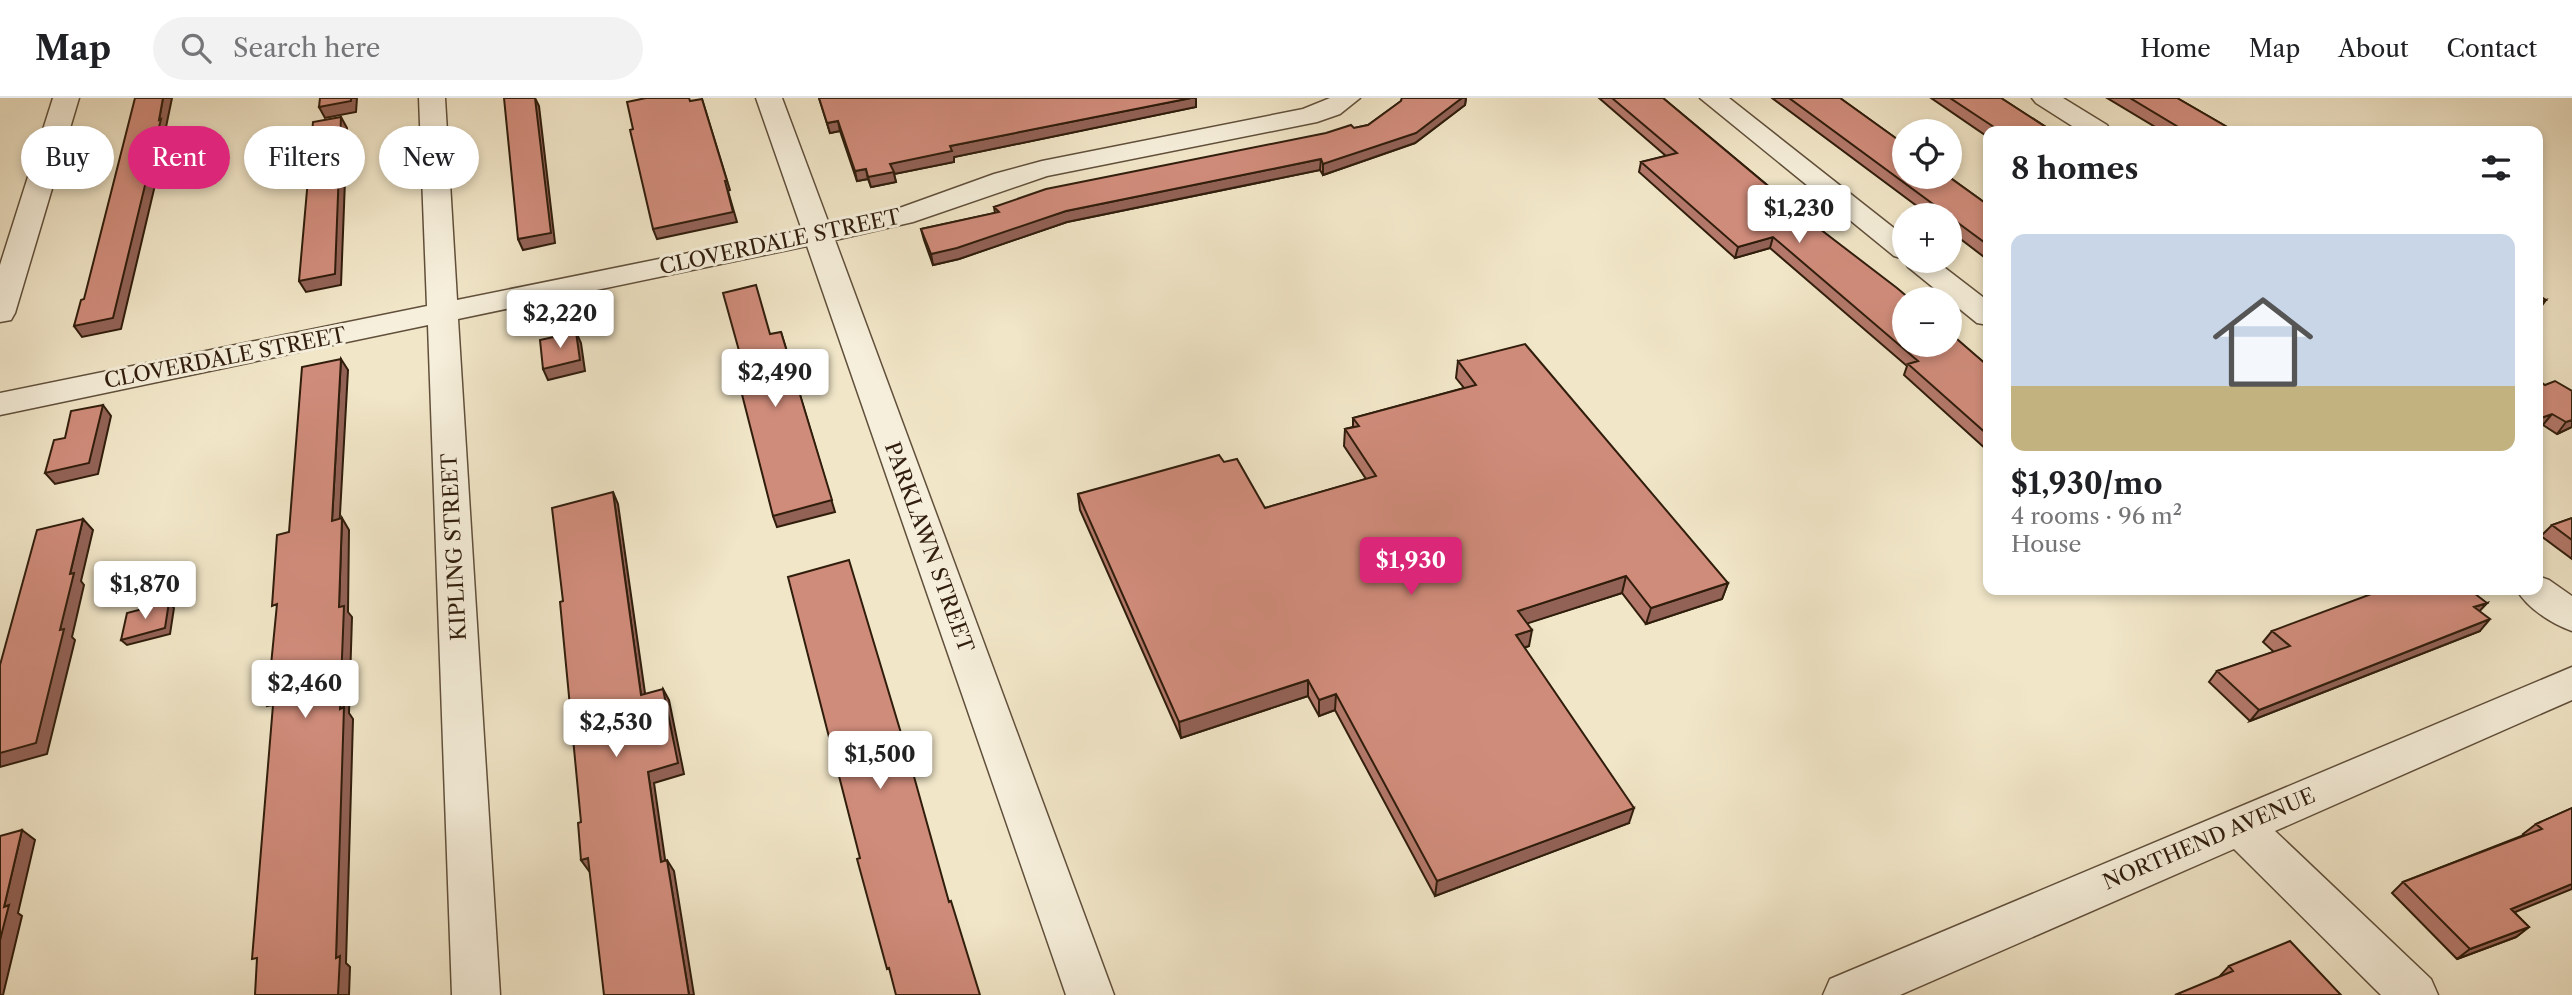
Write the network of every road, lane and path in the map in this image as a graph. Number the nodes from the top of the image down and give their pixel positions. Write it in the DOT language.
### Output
graph roads {
  1 [pos="66,98"];
  2 [pos="432,98"];
  3 [pos="769,98"];
  4 [pos="1347,98"];
  5 [pos="1713,98"];
  6 [pos="2045,98"];
  7 [pos="2090,126"];
  8 [pos="817,236"];
  9 [pos="1892,240"];
  10 [pos="1933,273"];
  11 [pos="1983,312"];
  12 [pos="0,313"];
  13 [pos="442,314"];
  14 [pos="0,404"];
  15 [pos="2543,595"];
  16 [pos="2572,616"];
  17 [pos="2572,682"];
  18 [pos="2240,826"];
  19 [pos="476,995"];
  20 [pos="1090,995"];
  21 [pos="1847,995"];
  22 [pos="2414,995"];
  1 -- 12 [label="street"];
  2 -- 13 [label="street, KIPLING STREET"];
  3 -- 8 [label="street, PARKLAWN STREET"];
  4 -- 8 [label="street, CLOVERDALE STREET"];
  5 -- 9 [label="street"];
  6 -- 7 [label="street"];
  8 -- 13 [label="street, CLOVERDALE STREET"];
  8 -- 20 [label="street, PARKLAWN STREET"];
  10 -- 11 [label="street"];
  13 -- 14 [label="street, CLOVERDALE STREET"];
  13 -- 19 [label="street, KIPLING STREET"];
  15 -- 16 [label="street"];
  17 -- 18 [label="street, NORTHEND AVENUE"];
  18 -- 21 [label="street, NORTHEND AVENUE"];
  18 -- 22 [label="street"];
}
